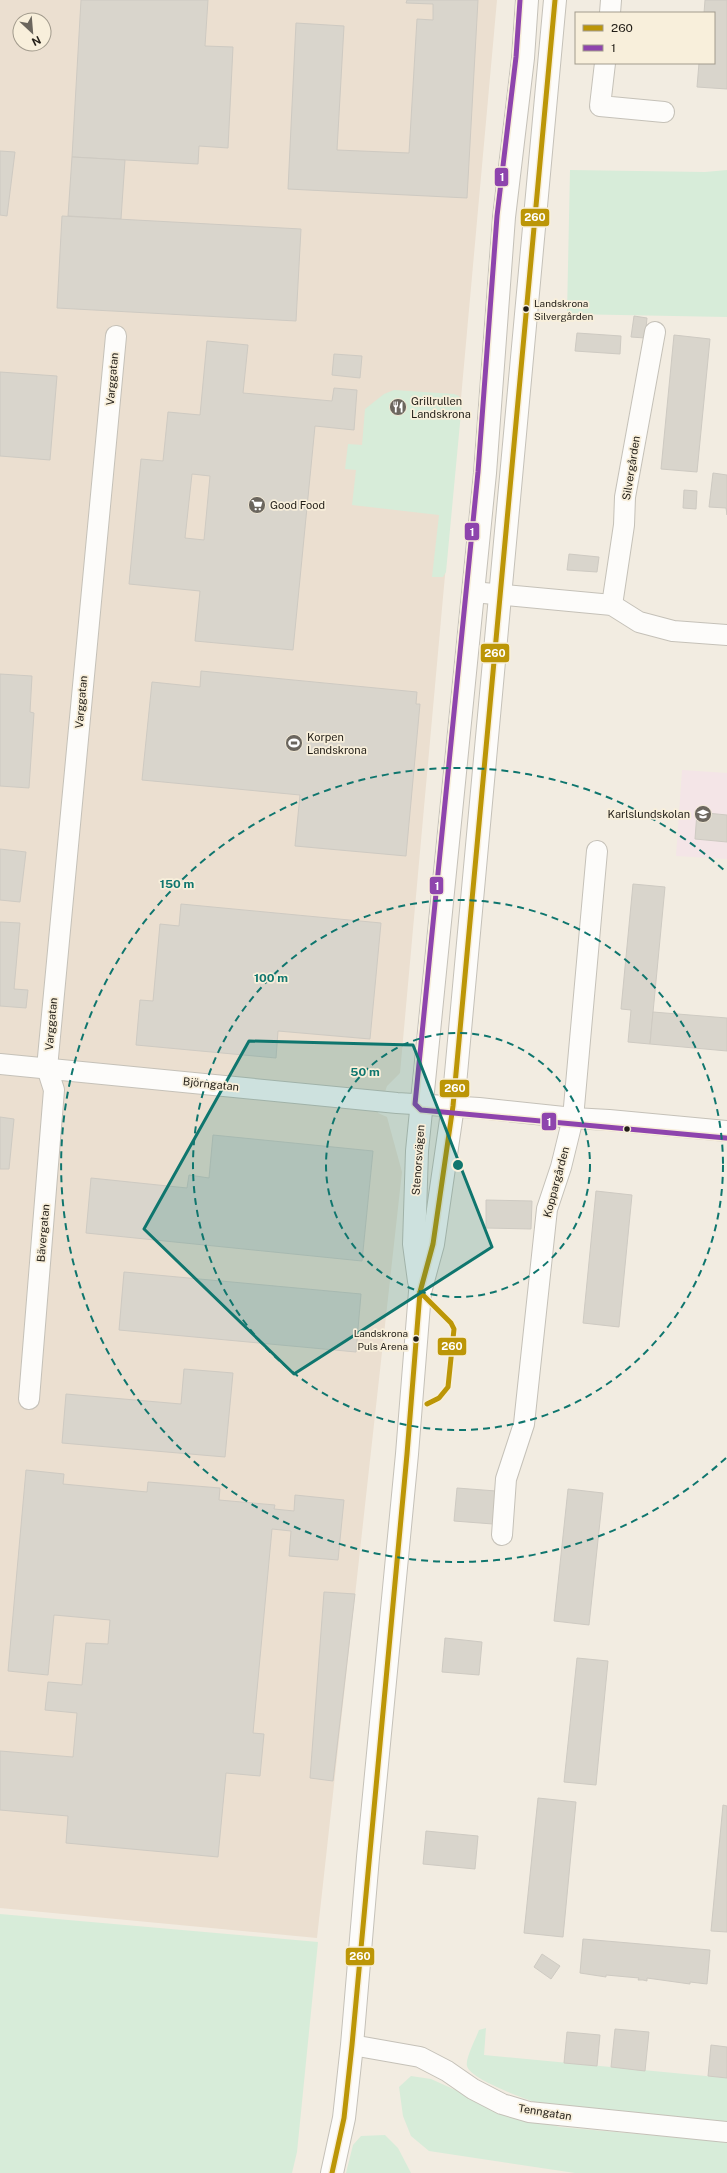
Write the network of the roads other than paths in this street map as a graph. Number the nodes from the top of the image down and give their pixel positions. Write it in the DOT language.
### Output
graph roads {
  1 [pos="527,0"];
  2 [pos="555,0"];
  3 [pos="611,0"];
  4 [pos="610,12"];
  5 [pos="605,64"];
  6 [pos="664,112"];
  7 [pos="655,332"];
  8 [pos="116,336"];
  9 [pos="473,592"];
  10 [pos="500,594"];
  11 [pos="612,605"];
  12 [pos="727,635"];
  13 [pos="598,851"];
  14 [pos="0,1064"];
  15 [pos="46,1068"];
  16 [pos="422,1104"];
  17 [pos="453,1106"];
  18 [pos="573,1118"];
  19 [pos="727,1131"];
  20 [pos="420,1292"];
  21 [pos="29,1399"];
  22 [pos="502,1535"];
  23 [pos="352,2046"];
  24 [pos="727,2132"];
  25 [pos="332,2173"];
  1 -- 9 [label="street, Stenorsvägen"];
  2 -- 10 [label="street, Stenorsvägen"];
  3 -- 4 [label="street"];
  5 -- 6 [label="street"];
  7 -- 11 [label="street, Silvergården"];
  8 -- 15 [label="street, Varggatan"];
  9 -- 10 [label="street"];
  9 -- 16 [label="street, Stenorsvägen"];
  10 -- 11 [label="street"];
  10 -- 17 [label="street, Stenorsvägen"];
  11 -- 12 [label="street"];
  13 -- 18 [label="street, Koppargården"];
  14 -- 15 [label="street, Björngatan"];
  15 -- 16 [label="street, Björngatan"];
  15 -- 21 [label="street, Bävergatan"];
  16 -- 17 [label="street, Björngatan"];
  16 -- 20 [label="street, Stenorsvägen"];
  17 -- 18 [label="street, Björngatan"];
  17 -- 20 [label="street, Stenorsvägen"];
  18 -- 19 [label="street, Björngatan"];
  18 -- 22 [label="street, Koppargården"];
  20 -- 23 [label="street, Stenorsvägen"];
  23 -- 24 [label="street, Tenngatan"];
  23 -- 25 [label="street, Stenorsvägen"];
}
